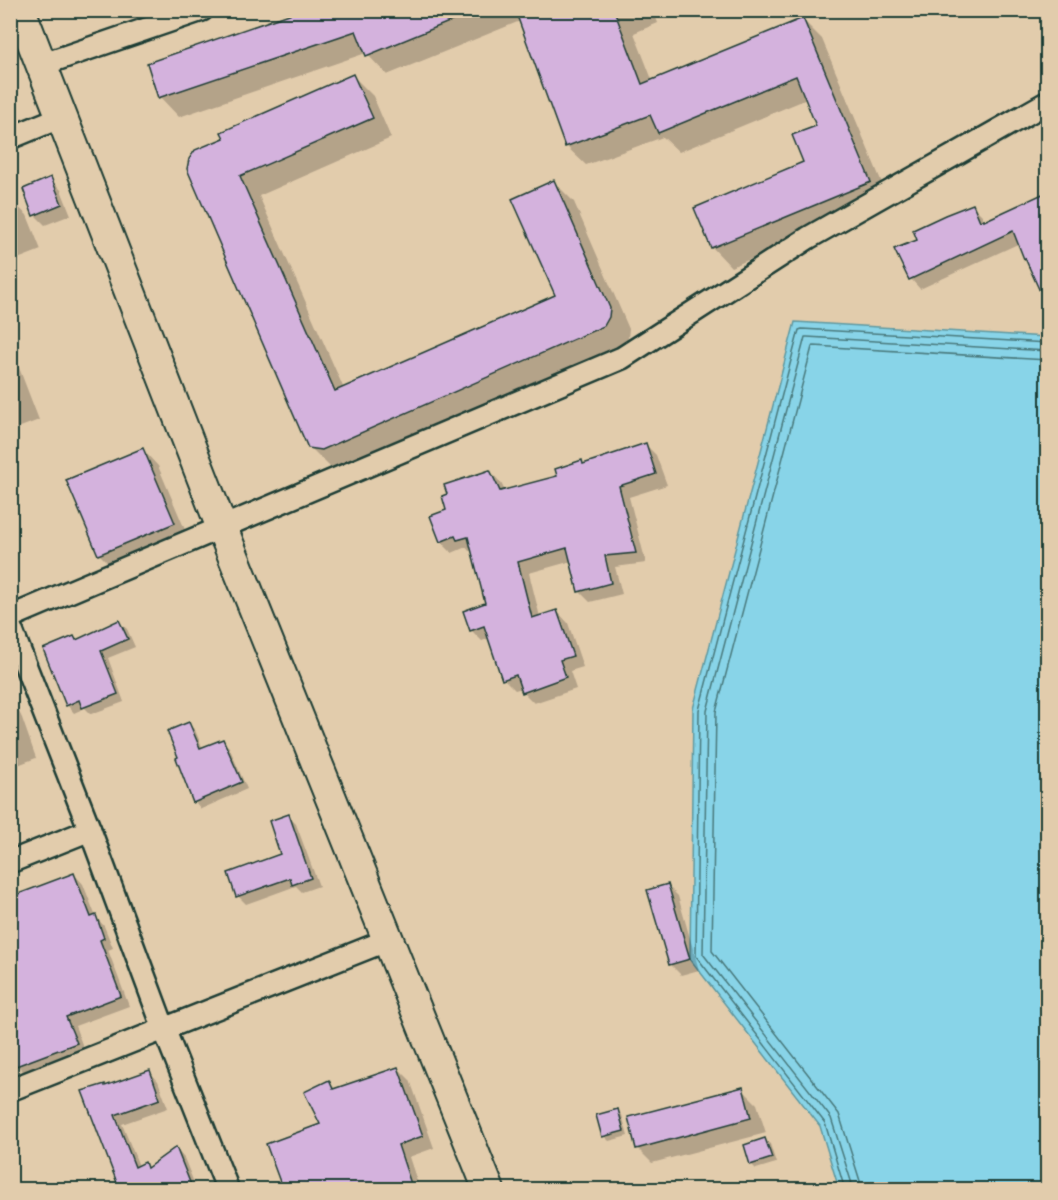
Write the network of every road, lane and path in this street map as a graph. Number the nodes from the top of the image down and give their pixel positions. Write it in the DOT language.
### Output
graph roads {
  1 [pos="20,10"];
  2 [pos="202,10"];
  3 [pos="41,65"];
  4 [pos="1047,102"];
  5 [pos="62,117"];
  6 [pos="10,138"];
  7 [pos="222,528"];
  8 [pos="10,617"];
  9 [pos="10,626"];
  10 [pos="90,830"];
  11 [pos="10,862"];
  12 [pos="388,940"];
  13 [pos="164,1029"];
  14 [pos="10,1090"];
  15 [pos="228,1190"];
  16 [pos="489,1190"];
  1 -- 3 [label="street"];
  2 -- 3 [label="street"];
  3 -- 5 [label="street"];
  4 -- 7 [label="street"];
  5 -- 6 [label="street"];
  5 -- 7 [label="street"];
  7 -- 8 [label="street"];
  7 -- 12 [label="street"];
  9 -- 10 [label="street"];
  10 -- 11 [label="street"];
  10 -- 13 [label="street"];
  12 -- 13 [label="street"];
  12 -- 16 [label="street"];
  13 -- 14 [label="street"];
  13 -- 15 [label="street"];
}
